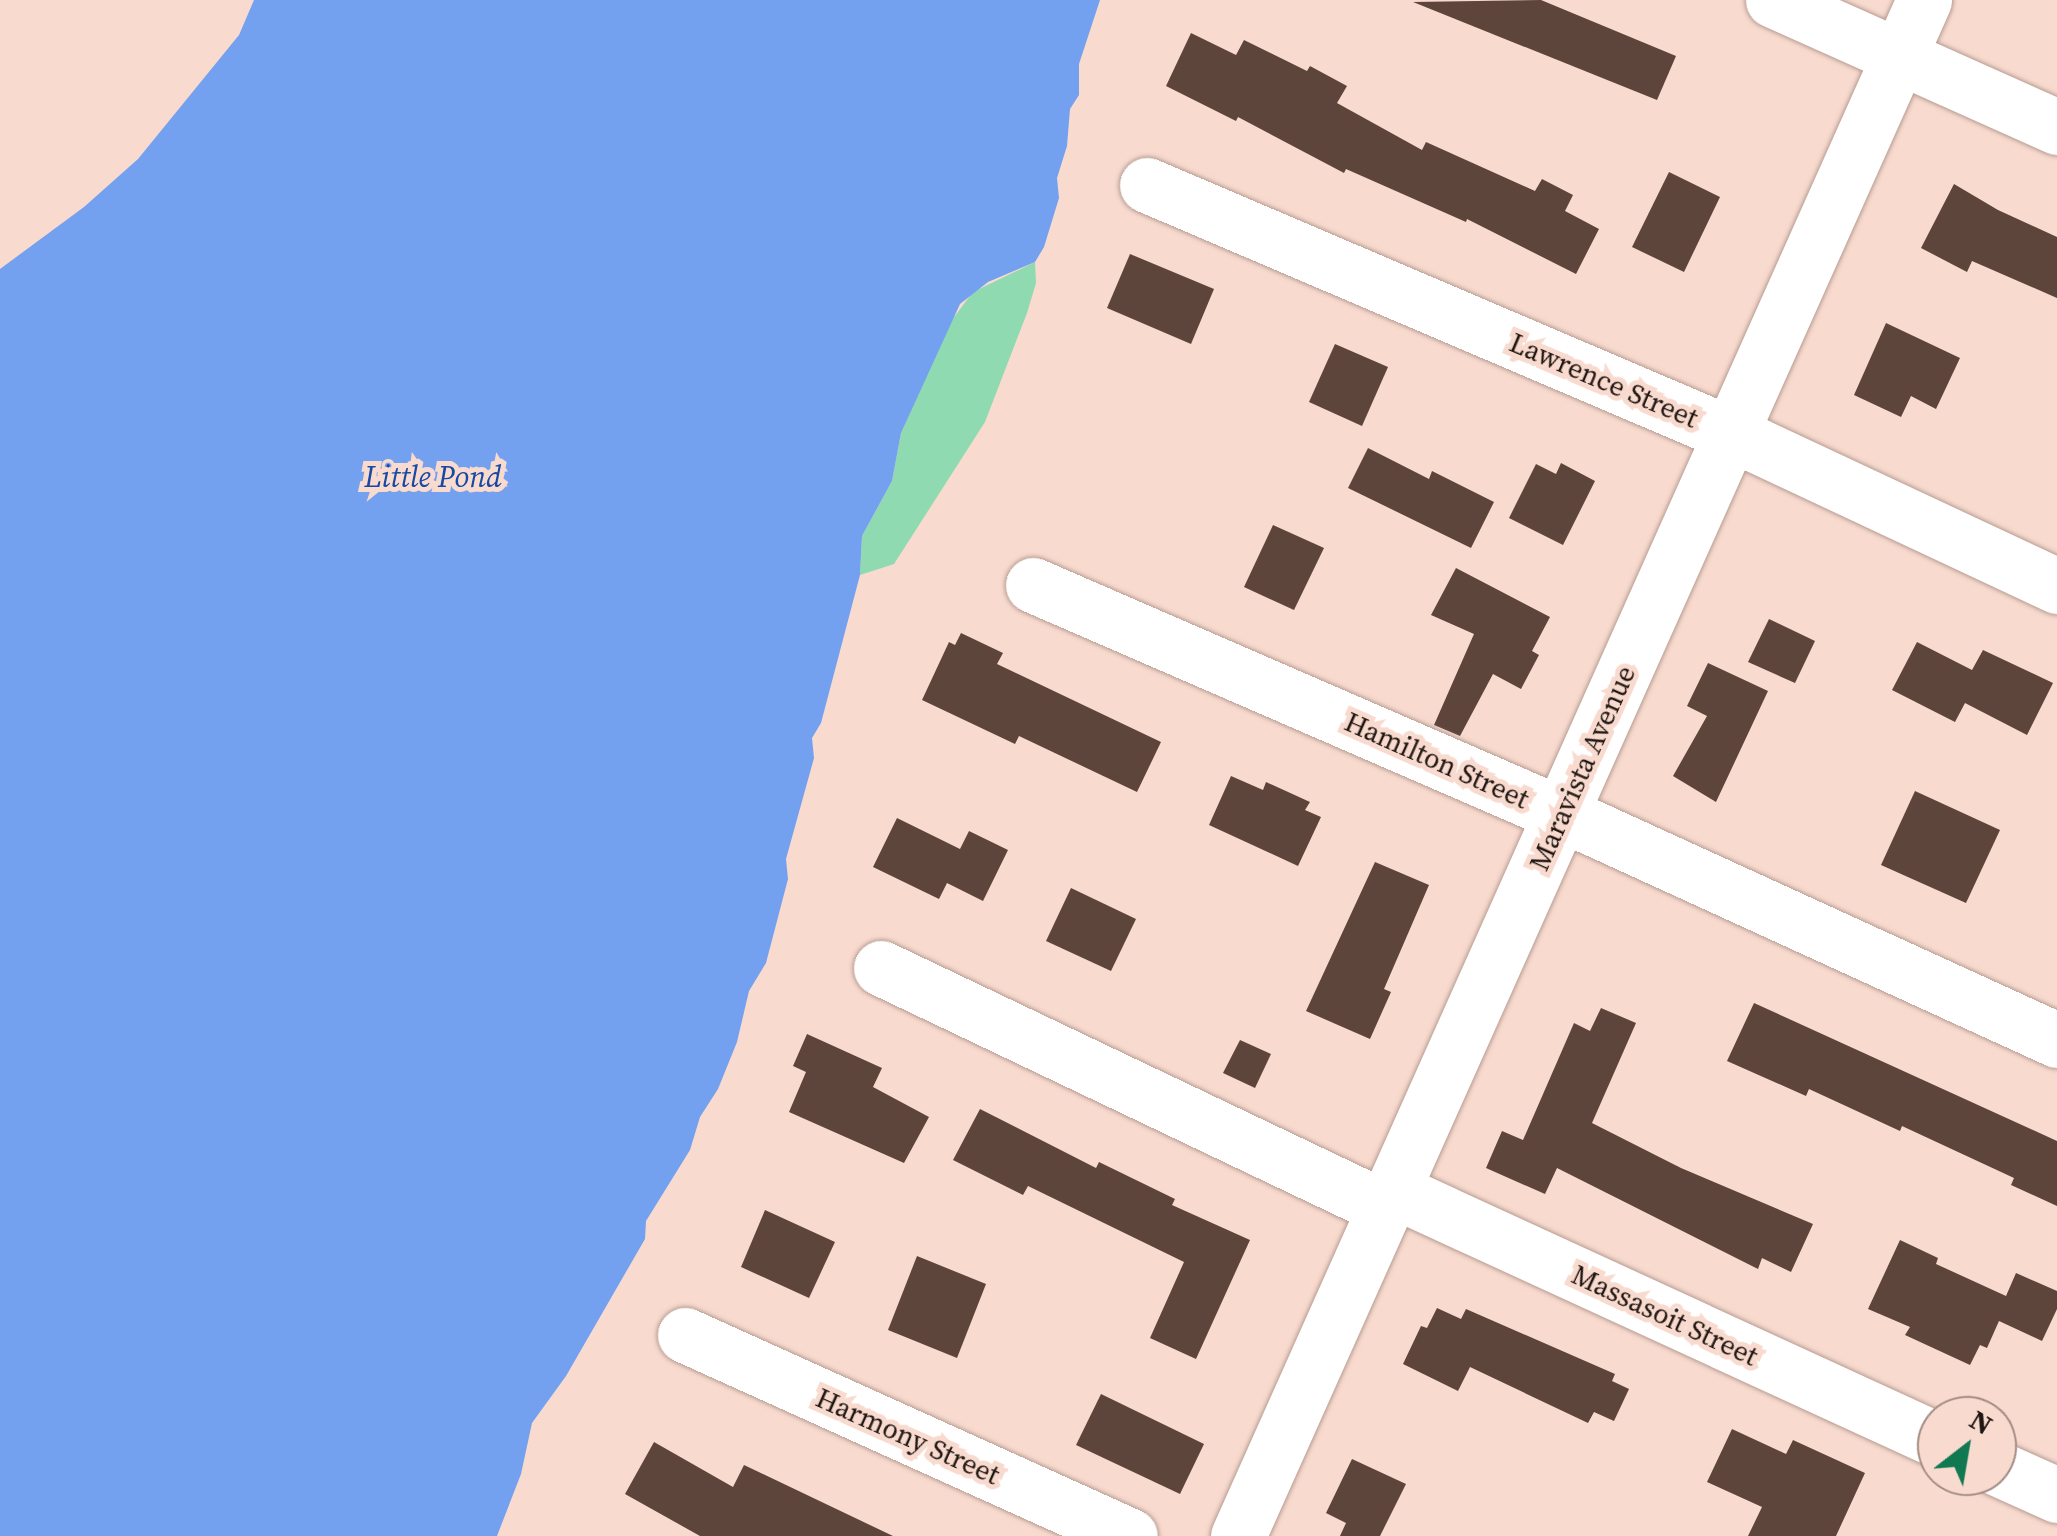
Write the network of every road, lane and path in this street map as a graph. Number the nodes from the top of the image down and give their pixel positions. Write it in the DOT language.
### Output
graph roads {
  1 [pos="1773,0"];
  2 [pos="1924,0"];
  3 [pos="1900,56"];
  4 [pos="2057,127"];
  5 [pos="1146,186"];
  6 [pos="1731,435"];
  7 [pos="1033,585"];
  8 [pos="2057,586"];
  9 [pos="1560,816"];
  10 [pos="881,968"];
  11 [pos="2057,1040"];
  12 [pos="1389,1199"];
  13 [pos="686,1335"];
  14 [pos="1917,1431"];
  15 [pos="2017,1477"];
  16 [pos="2057,1495"];
  17 [pos="1130,1536"];
  18 [pos="1238,1536"];
  1 -- 3 [label="street"];
  2 -- 3 [label="street, Maravista Avenue"];
  3 -- 4 [label="street"];
  3 -- 6 [label="street, Maravista Avenue"];
  5 -- 6 [label="street, Lawrence Street"];
  6 -- 8 [label="street, Lawrence Street"];
  6 -- 9 [label="street, Maravista Avenue"];
  7 -- 9 [label="street, Hamilton Street"];
  9 -- 11 [label="street, Hamilton Street"];
  9 -- 12 [label="street, Maravista Avenue"];
  10 -- 12 [label="street, Massasoit Street"];
  12 -- 14 [label="street, Massasoit Street"];
  12 -- 18 [label="street, Maravista Avenue"];
  13 -- 17 [label="street, Harmony Street"];
  15 -- 16 [label="street"];
}
